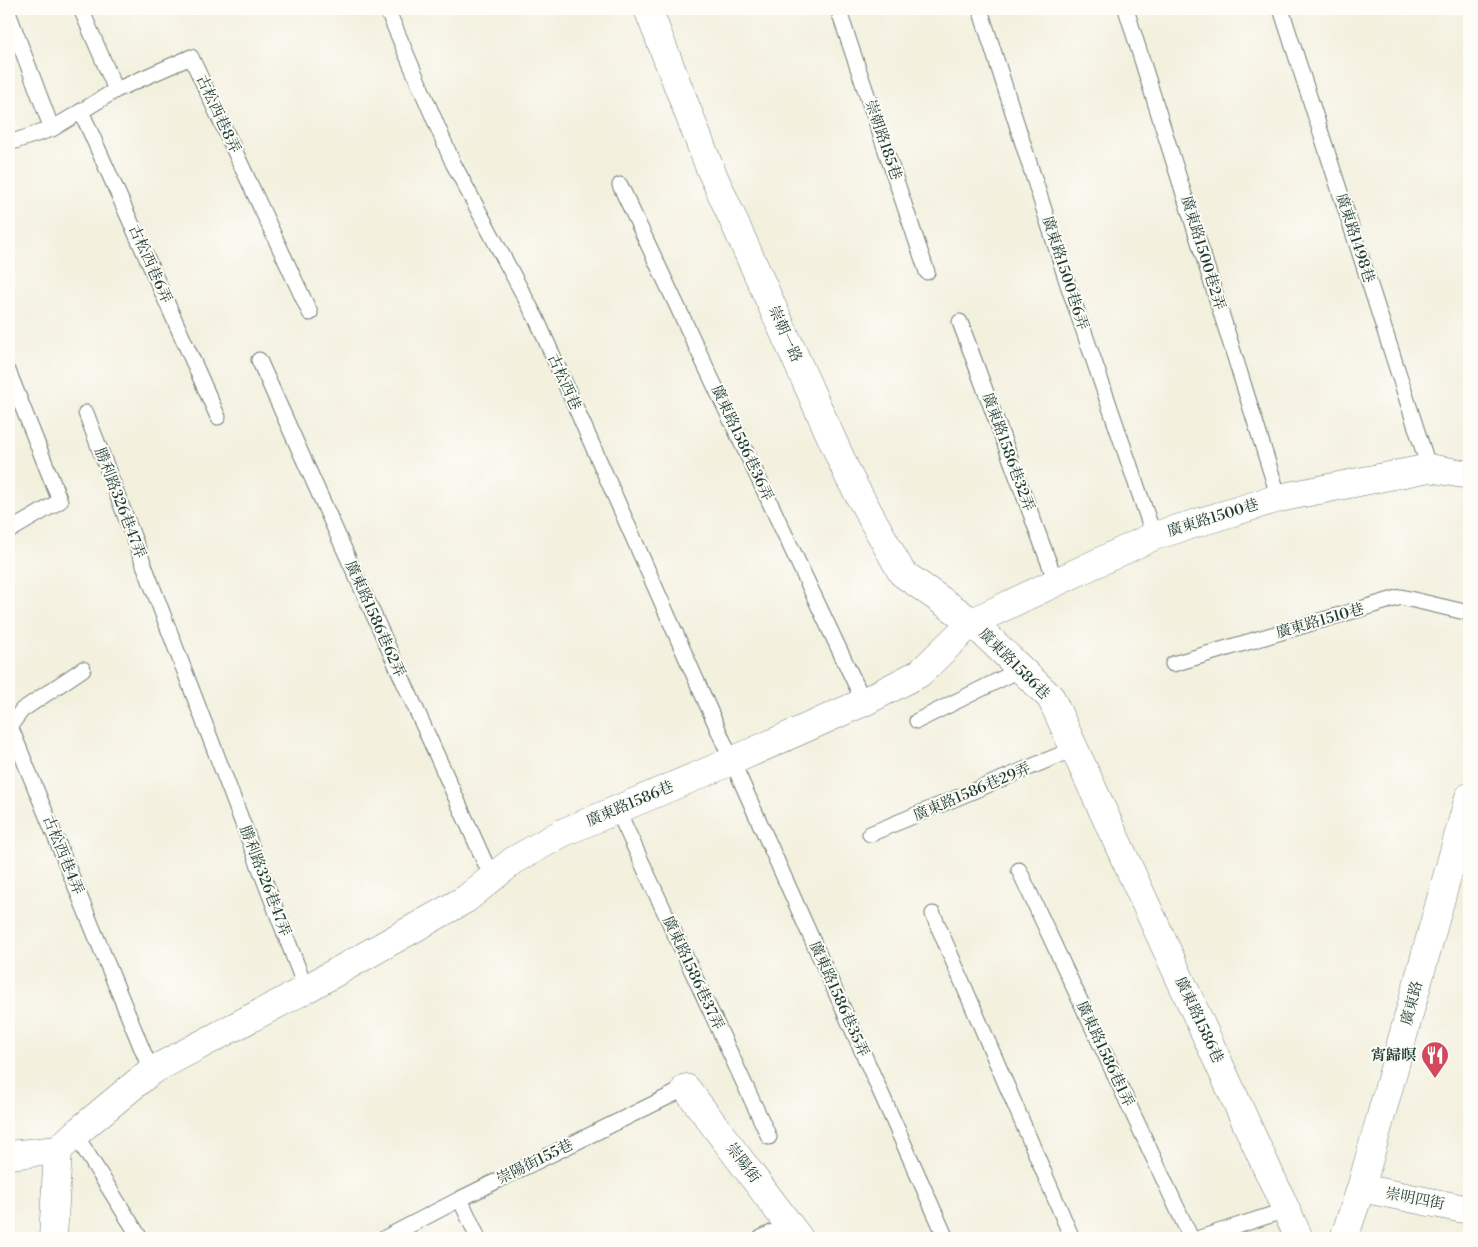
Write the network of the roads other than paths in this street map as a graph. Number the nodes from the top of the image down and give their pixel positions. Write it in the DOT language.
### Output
graph roads {
  1 [pos="81,9"];
  2 [pos="387,9"];
  3 [pos="648,9"];
  4 [pos="838,9"];
  5 [pos="980,9"];
  6 [pos="1126,9"];
  7 [pos="1281,9"];
  8 [pos="9,15"];
  9 [pos="116,90"];
  10 [pos="81,111"];
  11 [pos="52,128"];
  12 [pos="9,143"];
  13 [pos="620,185"];
  14 [pos="927,272"];
  15 [pos="310,313"];
  16 [pos="960,322"];
  17 [pos="259,360"];
  18 [pos="9,373"];
  19 [pos="86,413"];
  20 [pos="218,417"];
  21 [pos="1429,468"];
  22 [pos="1469,475"];
  23 [pos="1279,498"];
  24 [pos="9,531"];
  25 [pos="1154,536"];
  26 [pos="1056,582"];
  27 [pos="1469,613"];
  28 [pos="972,622"];
  29 [pos="1173,664"];
  30 [pos="83,669"];
  31 [pos="1021,669"];
  32 [pos="864,702"];
  33 [pos="917,720"];
  34 [pos="1074,749"];
  35 [pos="732,761"];
  36 [pos="1469,797"];
  37 [pos="617,809"];
  38 [pos="870,834"];
  39 [pos="1461,857"];
  40 [pos="1019,870"];
  41 [pos="492,878"];
  42 [pos="933,914"];
  43 [pos="306,989"];
  44 [pos="151,1071"];
  45 [pos="686,1088"];
  46 [pos="769,1137"];
  47 [pos="67,1142"];
  48 [pos="9,1155"];
  49 [pos="1361,1188"];
  50 [pos="460,1199"];
  51 [pos="1286,1210"];
  52 [pos="1469,1210"];
  53 [pos="795,1231"];
  54 [pos="54,1238"];
  55 [pos="140,1238"];
  56 [pos="384,1238"];
  57 [pos="478,1238"];
  58 [pos="761,1238"];
  59 [pos="946,1238"];
  60 [pos="1072,1238"];
  61 [pos="1190,1238"];
  62 [pos="1200,1238"];
  63 [pos="1299,1238"];
  64 [pos="1344,1238"];
  1 -- 9 [label="lane"];
  2 -- 35 [label="lane, 古松西巷"];
  3 -- 28 [label="street, 崇朝一路"];
  4 -- 14 [label="lane, 崇朝路185巷"];
  5 -- 25 [label="lane, 廣東路1500巷6弄"];
  6 -- 23 [label="lane, 廣東路1500巷2弄"];
  7 -- 21 [label="lane, 廣東路1498巷"];
  8 -- 11 [label="lane"];
  9 -- 10 [label="lane, 古松西巷8弄"];
  9 -- 15 [label="lane, 古松西巷8弄"];
  10 -- 11 [label="lane, 古松西巷8弄"];
  10 -- 20 [label="lane, 古松西巷6弄"];
  11 -- 12 [label="lane, 古松西巷8弄"];
  13 -- 32 [label="lane, 廣東路1586巷36弄"];
  16 -- 26 [label="lane, 廣東路1586巷32弄"];
  17 -- 41 [label="lane, 廣東路1586巷62弄"];
  18 -- 24 [label="lane"];
  19 -- 43 [label="lane, 勝利路326巷47弄"];
  21 -- 22 [label="street, 廣東路1500巷"];
  21 -- 23 [label="street, 廣東路1500巷"];
  23 -- 25 [label="street, 廣東路1500巷"];
  25 -- 26 [label="street, 廣東路1500巷"];
  26 -- 28 [label="street, 廣東路1500巷"];
  27 -- 29 [label="lane, 廣東路1510巷"];
  28 -- 31 [label="street, 廣東路1586巷"];
  28 -- 32 [label="street, 廣東路1586巷"];
  30 -- 44 [label="lane, 古松西巷4弄"];
  31 -- 33 [label="lane"];
  31 -- 34 [label="street, 廣東路1586巷"];
  32 -- 35 [label="street, 廣東路1586巷"];
  34 -- 38 [label="lane, 廣東路1586巷29弄"];
  34 -- 51 [label="street, 廣東路1586巷"];
  35 -- 37 [label="street, 廣東路1586巷"];
  35 -- 59 [label="lane, 廣東路1586巷35弄"];
  36 -- 39 [label="street, 廣東路"];
  37 -- 41 [label="street, 廣東路1586巷"];
  37 -- 46 [label="lane, 廣東路1586巷37弄"];
  39 -- 49 [label="street, 廣東路"];
  40 -- 61 [label="lane, 廣東路1586巷1弄"];
  41 -- 43 [label="street, 廣東路1586巷"];
  42 -- 60 [label="lane"];
  43 -- 44 [label="street"];
  44 -- 47 [label="street"];
  45 -- 50 [label="lane, 崇陽街155巷"];
  45 -- 53 [label="street, 崇陽街"];
  47 -- 48 [label="street"];
  47 -- 54 [label="street"];
  47 -- 55 [label="lane"];
  49 -- 52 [label="street, 崇明四街"];
  49 -- 64 [label="street, 廣東路"];
  50 -- 56 [label="lane, 崇陽街155巷"];
  50 -- 57 [label="lane"];
  51 -- 62 [label="lane"];
  51 -- 63 [label="street, 廣東路1586巷"];
  53 -- 58 [label="lane"];
}
